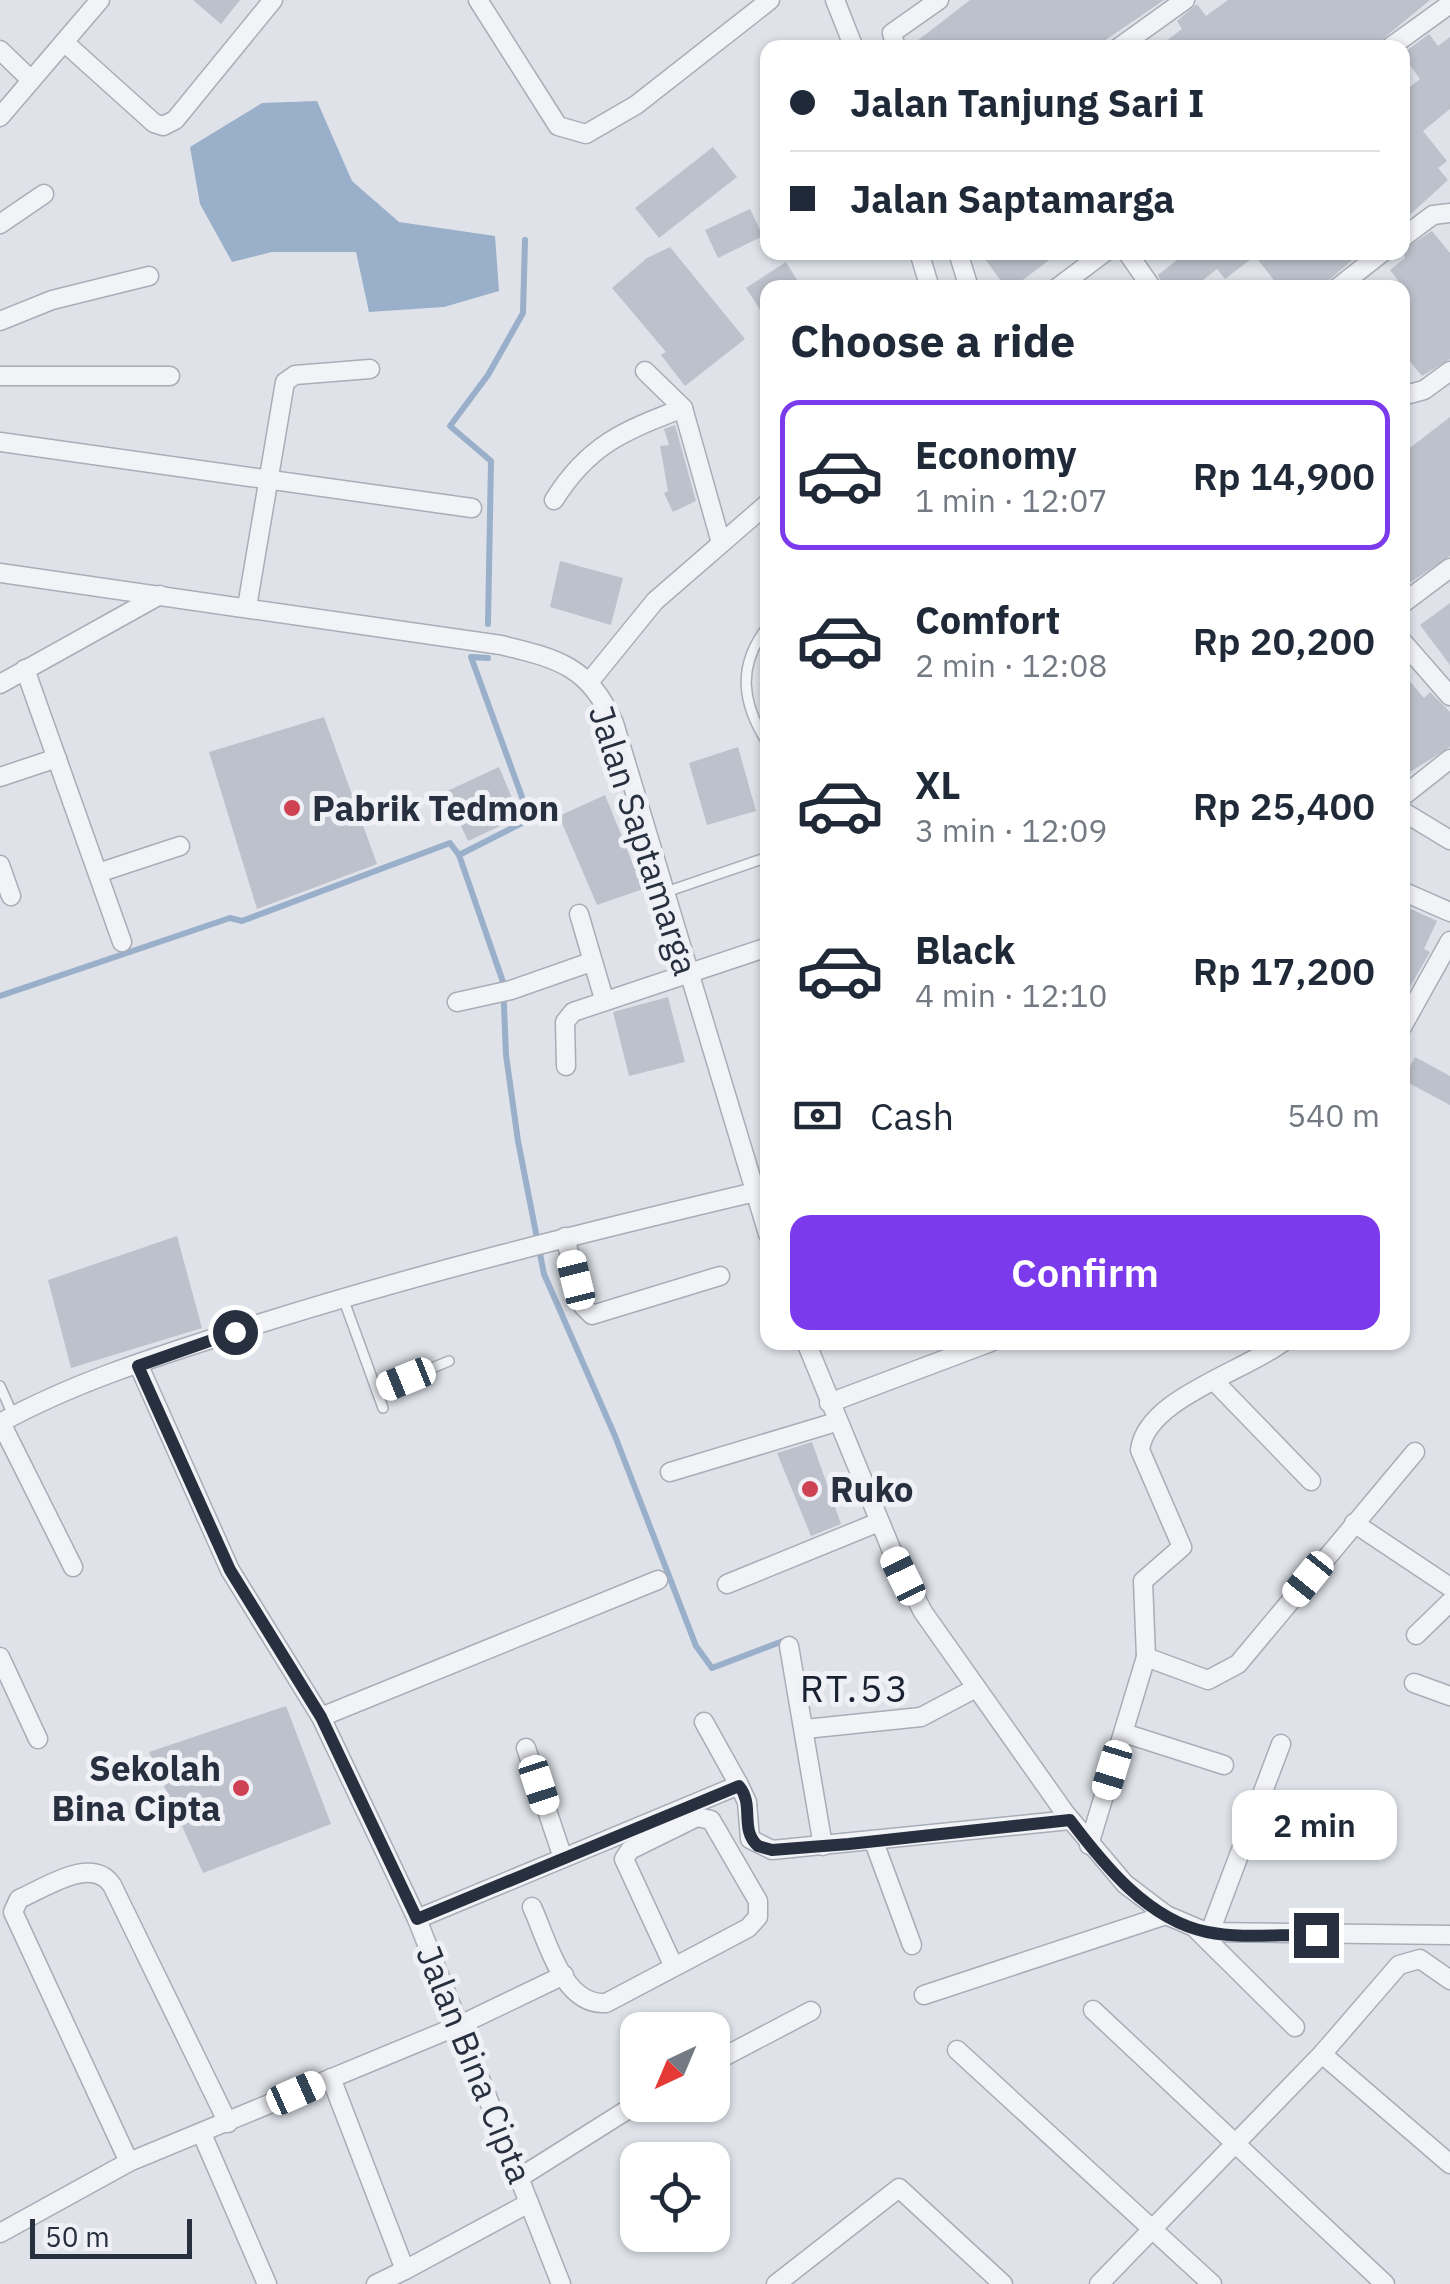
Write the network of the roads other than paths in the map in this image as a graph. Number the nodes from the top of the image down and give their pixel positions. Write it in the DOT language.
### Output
graph roads {
  1 [pos="100,0"];
  2 [pos="274,0"];
  3 [pos="478,0"];
  4 [pos="770,0"];
  5 [pos="835,0"];
  6 [pos="939,0"];
  7 [pos="1185,0"];
  8 [pos="1450,4"];
  9 [pos="851,40"];
  10 [pos="894,40"];
  11 [pos="1129,40"];
  12 [pos="1400,40"];
  13 [pos="64,42"];
  14 [pos="0,50"];
  15 [pos="32,80"];
  16 [pos="0,117"];
  17 [pos="44,194"];
  18 [pos="1450,213"];
  19 [pos="0,224"];
  20 [pos="1410,232"];
  21 [pos="1094,260"];
  22 [pos="1374,260"];
  23 [pos="149,276"];
  24 [pos="1067,280"];
  25 [pos="1347,280"];
  26 [pos="0,321"];
  27 [pos="370,369"];
  28 [pos="645,371"];
  29 [pos="1450,371"];
  30 [pos="0,376"];
  31 [pos="170,376"];
  32 [pos="1410,394"];
  33 [pos="683,408"];
  34 [pos="0,442"];
  35 [pos="267,479"];
  36 [pos="554,500"];
  37 [pos="472,508"];
  38 [pos="760,510"];
  39 [pos="721,542"];
  40 [pos="1450,568"];
  41 [pos="0,573"];
  42 [pos="161,595"];
  43 [pos="1410,598"];
  44 [pos="247,608"];
  45 [pos="760,639"];
  46 [pos="1410,650"];
  47 [pos="25,670"];
  48 [pos="590,681"];
  49 [pos="0,684"];
  50 [pos="1450,696"];
  51 [pos="760,727"];
  52 [pos="56,758"];
  53 [pos="1450,759"];
  54 [pos="0,777"];
  55 [pos="1410,792"];
  56 [pos="1410,815"];
  57 [pos="1450,840"];
  58 [pos="180,846"];
  59 [pos="760,860"];
  60 [pos="0,865"];
  61 [pos="98,873"];
  62 [pos="666,892"];
  63 [pos="1410,894"];
  64 [pos="11,896"];
  65 [pos="1450,912"];
  66 [pos="579,914"];
  67 [pos="1450,941"];
  68 [pos="122,942"];
  69 [pos="760,950"];
  70 [pos="591,962"];
  71 [pos="686,973"];
  72 [pos="604,999"];
  73 [pos="458,1002"];
  74 [pos="1410,1013"];
  75 [pos="566,1066"];
  76 [pos="755,1192"];
  77 [pos="760,1207"];
  78 [pos="558,1239"];
  79 [pos="720,1276"];
  80 [pos="342,1298"];
  81 [pos="809,1350"];
  82 [pos="970,1350"];
  83 [pos="1270,1350"];
  84 [pos="449,1361"];
  85 [pos="138,1366"];
  86 [pos="1216,1383"];
  87 [pos="0,1386"];
  88 [pos="376,1391"];
  89 [pos="829,1403"];
  90 [pos="383,1408"];
  91 [pos="5,1421"];
  92 [pos="836,1422"];
  93 [pos="1415,1452"];
  94 [pos="670,1472"];
  95 [pos="1310,1482"];
  96 [pos="880,1522"];
  97 [pos="1354,1523"];
  98 [pos="73,1567"];
  99 [pos="658,1580"];
  100 [pos="727,1584"];
  101 [pos="1450,1587"];
  102 [pos="1450,1602"];
  103 [pos="1416,1635"];
  104 [pos="789,1646"];
  105 [pos="0,1657"];
  106 [pos="1146,1657"];
  107 [pos="1414,1683"];
  108 [pos="976,1688"];
  109 [pos="1450,1696"];
  110 [pos="321,1717"];
  111 [pos="704,1722"];
  112 [pos="805,1730"];
  113 [pos="1124,1733"];
  114 [pos="38,1739"];
  115 [pos="1282,1744"];
  116 [pos="526,1748"];
  117 [pos="1224,1766"];
  118 [pos="739,1786"];
  119 [pos="1070,1820"];
  120 [pos="874,1842"];
  121 [pos="1089,1845"];
  122 [pos="823,1846"];
  123 [pos="564,1858"];
  124 [pos="532,1907"];
  125 [pos="1166,1915"];
  126 [pos="417,1919"];
  127 [pos="1203,1930"];
  128 [pos="1450,1936"];
  129 [pos="912,1946"];
  130 [pos="674,1967"];
  131 [pos="564,1975"];
  132 [pos="1450,1980"];
  133 [pos="924,1995"];
  134 [pos="811,2010"];
  135 [pos="1092,2010"];
  136 [pos="460,2024"];
  137 [pos="1296,2028"];
  138 [pos="957,2050"];
  139 [pos="730,2053"];
  140 [pos="1322,2054"];
  141 [pos="331,2078"];
  142 [pos="620,2114"];
  143 [pos="228,2123"];
  144 [pos="202,2134"];
  145 [pos="1236,2145"];
  146 [pos="130,2162"];
  147 [pos="1450,2164"];
  148 [pos="520,2178"];
  149 [pos="529,2203"];
  150 [pos="1150,2227"];
  151 [pos="0,2234"];
  152 [pos="405,2270"];
  153 [pos="267,2284"];
  154 [pos="376,2284"];
  155 [pos="561,2284"];
  156 [pos="776,2284"];
  157 [pos="1002,2284"];
  158 [pos="1099,2284"];
  159 [pos="1212,2284"];
  160 [pos="1385,2284"];
  1 -- 13 [label="street"];
  2 -- 13 [label="street"];
  3 -- 4 [label="street"];
  5 -- 9 [label="street"];
  6 -- 10 [label="street"];
  7 -- 11 [label="street"];
  8 -- 12 [label="street"];
  13 -- 15 [label="street"];
  14 -- 15 [label="street"];
  15 -- 16 [label="street"];
  17 -- 19 [label="street"];
  18 -- 20 [label="street"];
  21 -- 24 [label="street"];
  22 -- 25 [label="street"];
  23 -- 26 [label="street"];
  27 -- 35 [label="street"];
  28 -- 33 [label="street"];
  29 -- 32 [label="street"];
  30 -- 31 [label="street"];
  33 -- 36 [label="street"];
  33 -- 39 [label="street"];
  34 -- 35 [label="street"];
  35 -- 37 [label="street"];
  35 -- 44 [label="street"];
  38 -- 39 [label="street"];
  39 -- 48 [label="street"];
  40 -- 43 [label="street"];
  41 -- 42 [label="street, Jalan Saptamarga"];
  42 -- 44 [label="street, Jalan Saptamarga"];
  42 -- 47 [label="street"];
  44 -- 48 [label="street, Jalan Saptamarga"];
  45 -- 51 [label="lane"];
  46 -- 50 [label="street"];
  47 -- 49 [label="street"];
  47 -- 52 [label="street"];
  48 -- 62 [label="street, Jalan Saptamarga"];
  52 -- 54 [label="street"];
  52 -- 61 [label="street"];
  53 -- 55 [label="street"];
  56 -- 57 [label="street"];
  58 -- 61 [label="street"];
  59 -- 62 [label="lane"];
  60 -- 64 [label="street"];
  61 -- 68 [label="street"];
  62 -- 71 [label="street, Jalan Saptamarga"];
  63 -- 65 [label="street"];
  66 -- 70 [label="street"];
  67 -- 74 [label="street"];
  69 -- 71 [label="street"];
  70 -- 72 [label="street"];
  70 -- 73 [label="street"];
  71 -- 72 [label="street"];
  71 -- 76 [label="street, Jalan Saptamarga"];
  72 -- 75 [label="street"];
  76 -- 77 [label="street, Jalan Saptamarga"];
  76 -- 78 [label="street"];
  78 -- 79 [label="street"];
  78 -- 80 [label="street"];
  80 -- 85 [label="street"];
  80 -- 88 [label="lane"];
  81 -- 89 [label="street"];
  82 -- 89 [label="street"];
  83 -- 86 [label="street"];
  84 -- 88 [label="lane"];
  85 -- 91 [label="street"];
  85 -- 110 [label="street, Jalan Bina Cipta"];
  86 -- 95 [label="street"];
  86 -- 106 [label="street"];
  87 -- 91 [label="lane"];
  88 -- 90 [label="lane"];
  89 -- 92 [label="street"];
  91 -- 98 [label="street"];
  92 -- 94 [label="street"];
  92 -- 96 [label="street"];
  93 -- 97 [label="street"];
  96 -- 100 [label="street"];
  96 -- 108 [label="street"];
  97 -- 101 [label="street"];
  97 -- 106 [label="street"];
  99 -- 110 [label="street"];
  102 -- 103 [label="street"];
  104 -- 112 [label="street"];
  105 -- 114 [label="street"];
  106 -- 113 [label="street"];
  107 -- 109 [label="street"];
  108 -- 112 [label="street"];
  108 -- 119 [label="street"];
  110 -- 126 [label="street, Jalan Bina Cipta"];
  111 -- 118 [label="street"];
  112 -- 122 [label="street"];
  113 -- 117 [label="street"];
  113 -- 121 [label="street"];
  115 -- 127 [label="street"];
  116 -- 123 [label="street"];
  118 -- 122 [label="street"];
  118 -- 123 [label="street"];
  119 -- 120 [label="street"];
  119 -- 121 [label="street"];
  120 -- 122 [label="street"];
  120 -- 129 [label="street"];
  121 -- 125 [label="street"];
  123 -- 126 [label="street"];
  124 -- 131 [label="street"];
  125 -- 127 [label="street"];
  125 -- 133 [label="street"];
  126 -- 136 [label="street, Jalan Bina Cipta"];
  127 -- 128 [label="street"];
  127 -- 137 [label="street"];
  130 -- 130 [label="street"];
  130 -- 131 [label="street"];
  131 -- 136 [label="street"];
  132 -- 140 [label="street"];
  134 -- 139 [label="street"];
  135 -- 145 [label="street"];
  136 -- 141 [label="street"];
  136 -- 148 [label="street, Jalan Bina Cipta"];
  138 -- 150 [label="street"];
  140 -- 145 [label="street"];
  140 -- 147 [label="street"];
  141 -- 143 [label="street"];
  141 -- 152 [label="street"];
  142 -- 148 [label="street"];
  143 -- 144 [label="street"];
  143 -- 146 [label="street"];
  144 -- 146 [label="street"];
  144 -- 153 [label="street"];
  145 -- 150 [label="street"];
  145 -- 160 [label="street"];
  146 -- 151 [label="street"];
  148 -- 149 [label="street, Jalan Bina Cipta"];
  149 -- 152 [label="street"];
  149 -- 155 [label="street, Jalan Bina Cipta"];
  150 -- 158 [label="street"];
  150 -- 159 [label="street"];
  152 -- 154 [label="street"];
  156 -- 157 [label="street"];
}
